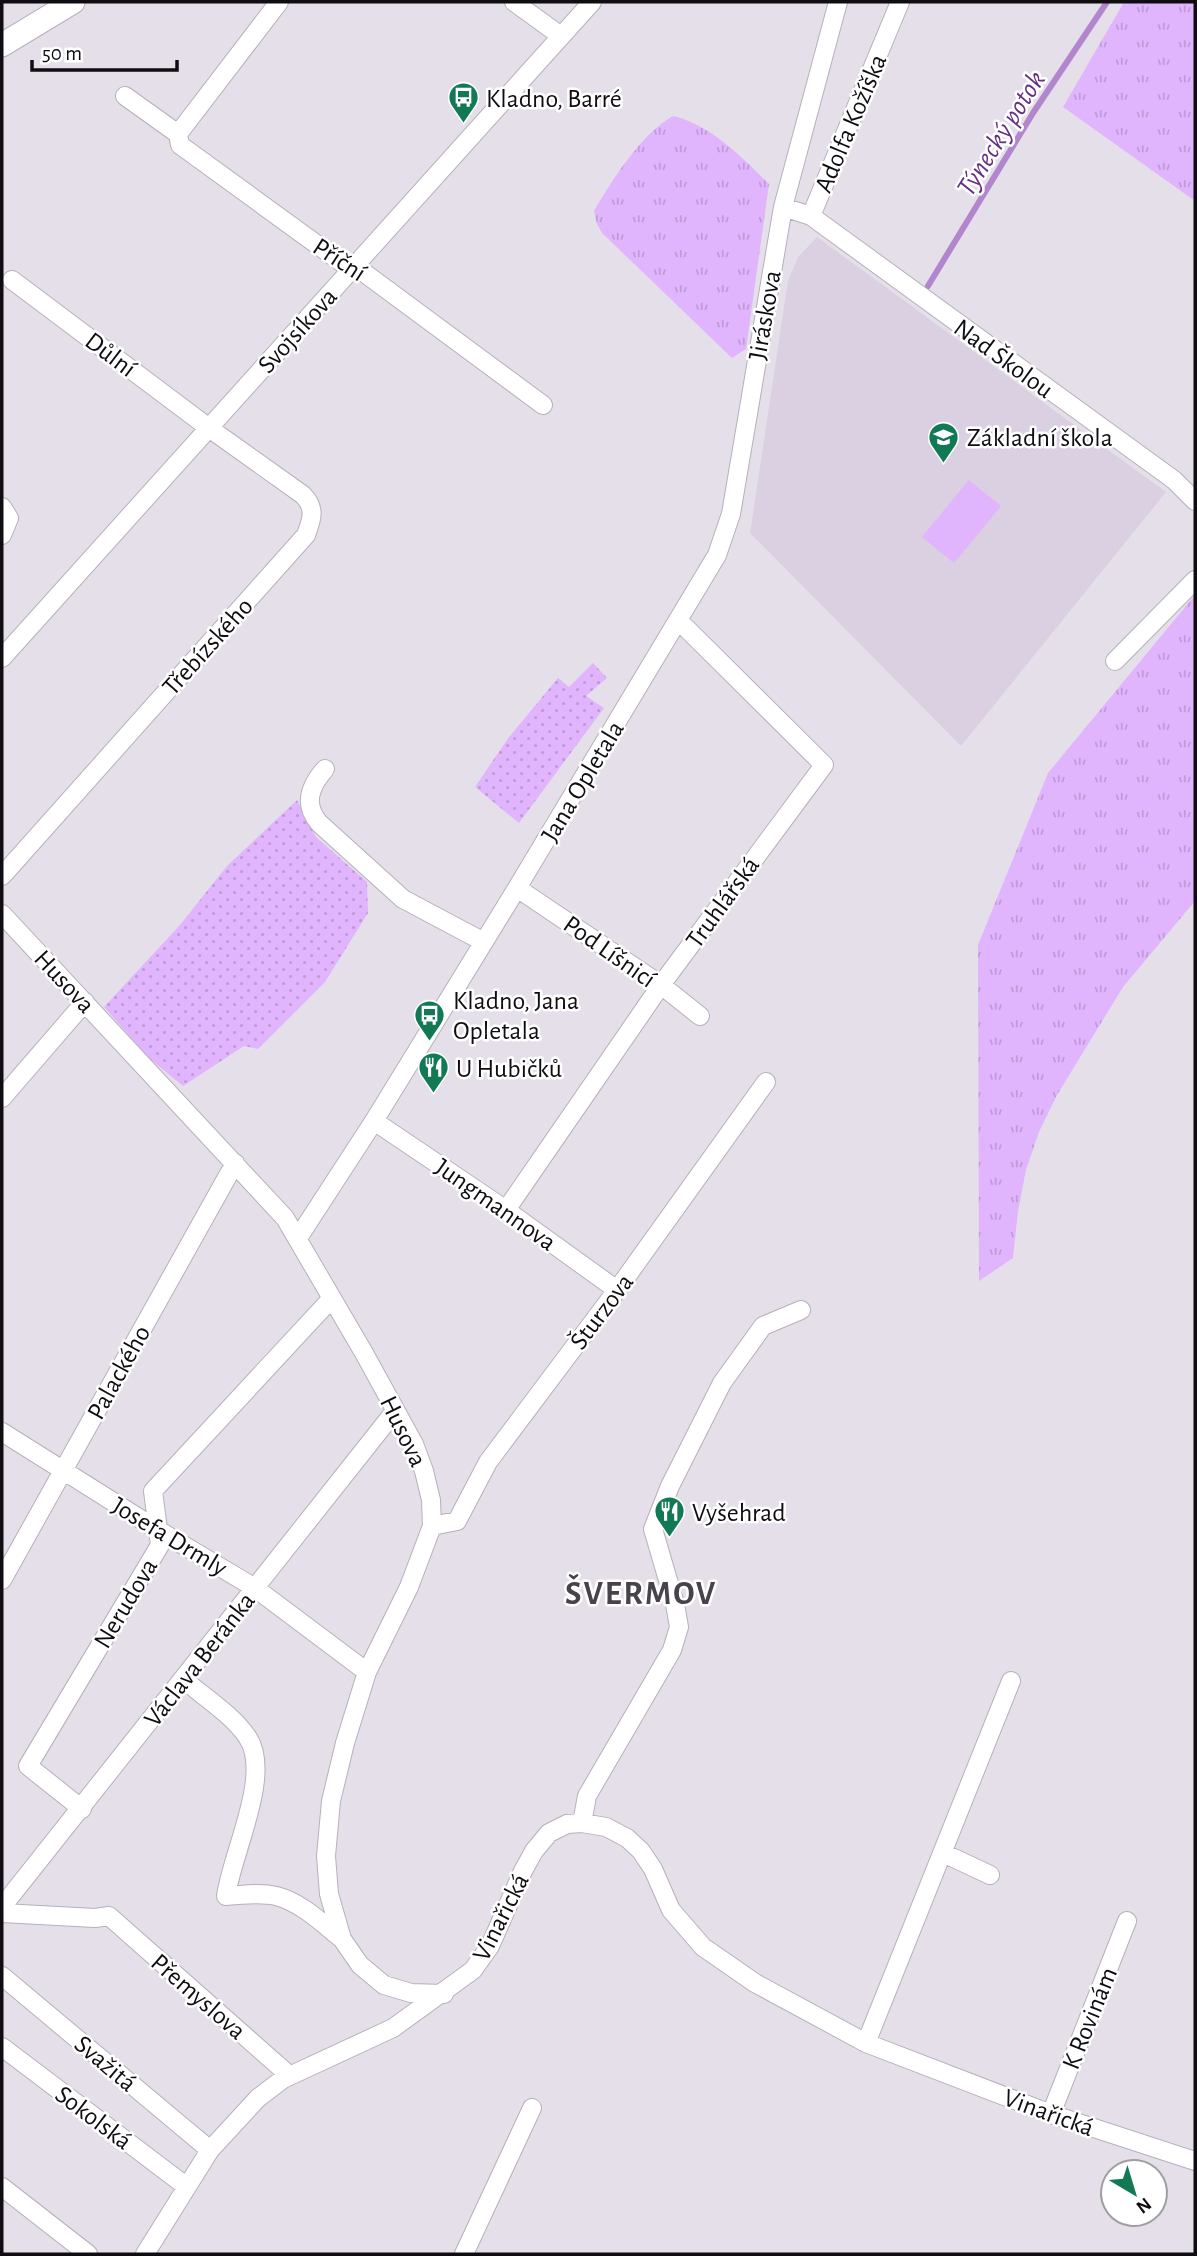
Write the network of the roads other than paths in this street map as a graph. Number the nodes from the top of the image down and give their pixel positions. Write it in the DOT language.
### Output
graph roads {
  1 [pos="72,2"];
  2 [pos="279,2"];
  3 [pos="514,2"];
  4 [pos="592,2"];
  5 [pos="838,2"];
  6 [pos="901,2"];
  7 [pos="561,36"];
  8 [pos="2,44"];
  9 [pos="125,96"];
  10 [pos="178,134"];
  11 [pos="783,207"];
  12 [pos="811,216"];
  13 [pos="355,266"];
  14 [pos="12,280"];
  15 [pos="543,405"];
  16 [pos="209,428"];
  17 [pos="1195,500"];
  18 [pos="2,507"];
  19 [pos="2,535"];
  20 [pos="1195,580"];
  21 [pos="678,620"];
  22 [pos="2,658"];
  23 [pos="1115,661"];
  24 [pos="325,769"];
  25 [pos="2,876"];
  26 [pos="517,888"];
  27 [pos="2,915"];
  28 [pos="484,942"];
  29 [pos="661,985"];
  30 [pos="85,1002"];
  31 [pos="700,1016"];
  32 [pos="766,1082"];
  33 [pos="2,1098"];
  34 [pos="374,1121"];
  35 [pos="235,1163"];
  36 [pos="506,1210"];
  37 [pos="298,1238"];
  38 [pos="617,1290"];
  39 [pos="332,1298"];
  40 [pos="801,1310"];
  41 [pos="395,1411"];
  42 [pos="3,1437"];
  43 [pos="64,1469"];
  44 [pos="432,1526"];
  45 [pos="158,1530"];
  46 [pos="2,1580"];
  47 [pos="255,1588"];
  48 [pos="367,1672"];
  49 [pos="183,1679"];
  50 [pos="1012,1681"];
  51 [pos="82,1809"];
  52 [pos="582,1822"];
  53 [pos="943,1853"];
  54 [pos="990,1875"];
  55 [pos="2,1908"];
  56 [pos="2,1913"];
  57 [pos="1127,1921"];
  58 [pos="342,1939"];
  59 [pos="2,1976"];
  60 [pos="444,1994"];
  61 [pos="866,2043"];
  62 [pos="2,2047"];
  63 [pos="290,2076"];
  64 [pos="532,2108"];
  65 [pos="1051,2114"];
  66 [pos="210,2150"];
  67 [pos="1195,2161"];
  68 [pos="2,2187"];
  69 [pos="187,2187"];
  70 [pos="88,2254"];
  71 [pos="145,2254"];
  72 [pos="464,2254"];
  1 -- 8 [label="street"];
  2 -- 10 [label="street"];
  3 -- 7 [label="street"];
  4 -- 7 [label="street, Svojsíkova"];
  5 -- 11 [label="street, Jiráskova"];
  6 -- 12 [label="street, Adolfa Kožíška"];
  7 -- 13 [label="street, Svojsíkova"];
  9 -- 10 [label="street, Příční"];
  10 -- 13 [label="street, Příční"];
  11 -- 12 [label="street, Adolfa Kožíška"];
  11 -- 21 [label="street, Jiráskova"];
  12 -- 17 [label="street, Nad Školou"];
  13 -- 15 [label="street, Příční"];
  13 -- 16 [label="street, Svojsíkova"];
  14 -- 16 [label="street, Důlní"];
  16 -- 22 [label="street, Svojsíkova"];
  16 -- 25 [label="street, Třebízského"];
  18 -- 19 [label="street"];
  20 -- 23 [label="street"];
  21 -- 26 [label="street, Jana Opletala"];
  21 -- 29 [label="street, Truhlářská"];
  24 -- 28 [label="street"];
  26 -- 28 [label="street, Jana Opletala"];
  26 -- 29 [label="street, Pod Líšnicí"];
  27 -- 30 [label="street, Husova"];
  28 -- 34 [label="street, Jana Opletala"];
  29 -- 31 [label="street, Pod Líšnicí"];
  29 -- 36 [label="street, Truhlářská"];
  30 -- 33 [label="street"];
  30 -- 35 [label="street, Husova"];
  32 -- 38 [label="street, Šturzova"];
  34 -- 36 [label="street, Jungmannova"];
  34 -- 37 [label="street, Jana Opletala"];
  35 -- 37 [label="street, Husova"];
  35 -- 43 [label="street, Palackého"];
  36 -- 38 [label="street, Jungmannova"];
  37 -- 39 [label="street, Husova"];
  38 -- 44 [label="street, Šturzova"];
  39 -- 41 [label="street, Husova"];
  39 -- 45 [label="street, Nerudova"];
  40 -- 52 [label="street"];
  41 -- 44 [label="street, Husova"];
  41 -- 47 [label="street, Václava Beránka"];
  42 -- 43 [label="street, Josefa Drmly"];
  43 -- 45 [label="street, Josefa Drmly"];
  43 -- 46 [label="street, Palackého"];
  44 -- 48 [label="street, Husova"];
  45 -- 47 [label="street, Josefa Drmly"];
  45 -- 51 [label="street, Nerudova"];
  47 -- 48 [label="street, Josefa Drmly"];
  47 -- 49 [label="street, Václava Beránka"];
  48 -- 58 [label="street, Husova"];
  49 -- 51 [label="street, Václava Beránka"];
  49 -- 58 [label="street"];
  50 -- 53 [label="street"];
  51 -- 55 [label="street, Václava Beránka"];
  52 -- 60 [label="street, Vinařická"];
  52 -- 61 [label="street, Vinařická"];
  53 -- 54 [label="street"];
  53 -- 61 [label="street"];
  56 -- 63 [label="street, Přemyslova"];
  57 -- 65 [label="street, K Rovinám"];
  58 -- 60 [label="street, Husova"];
  59 -- 66 [label="street, Svažitá"];
  60 -- 63 [label="street, Vinařická"];
  61 -- 65 [label="street, Vinařická"];
  62 -- 69 [label="street, Sokolská"];
  63 -- 66 [label="street, Vinařická"];
  64 -- 72 [label="street"];
  65 -- 67 [label="street, Vinařická"];
  66 -- 69 [label="street, Vinařická"];
  68 -- 70 [label="street"];
  69 -- 71 [label="street, Vinařická"];
}
